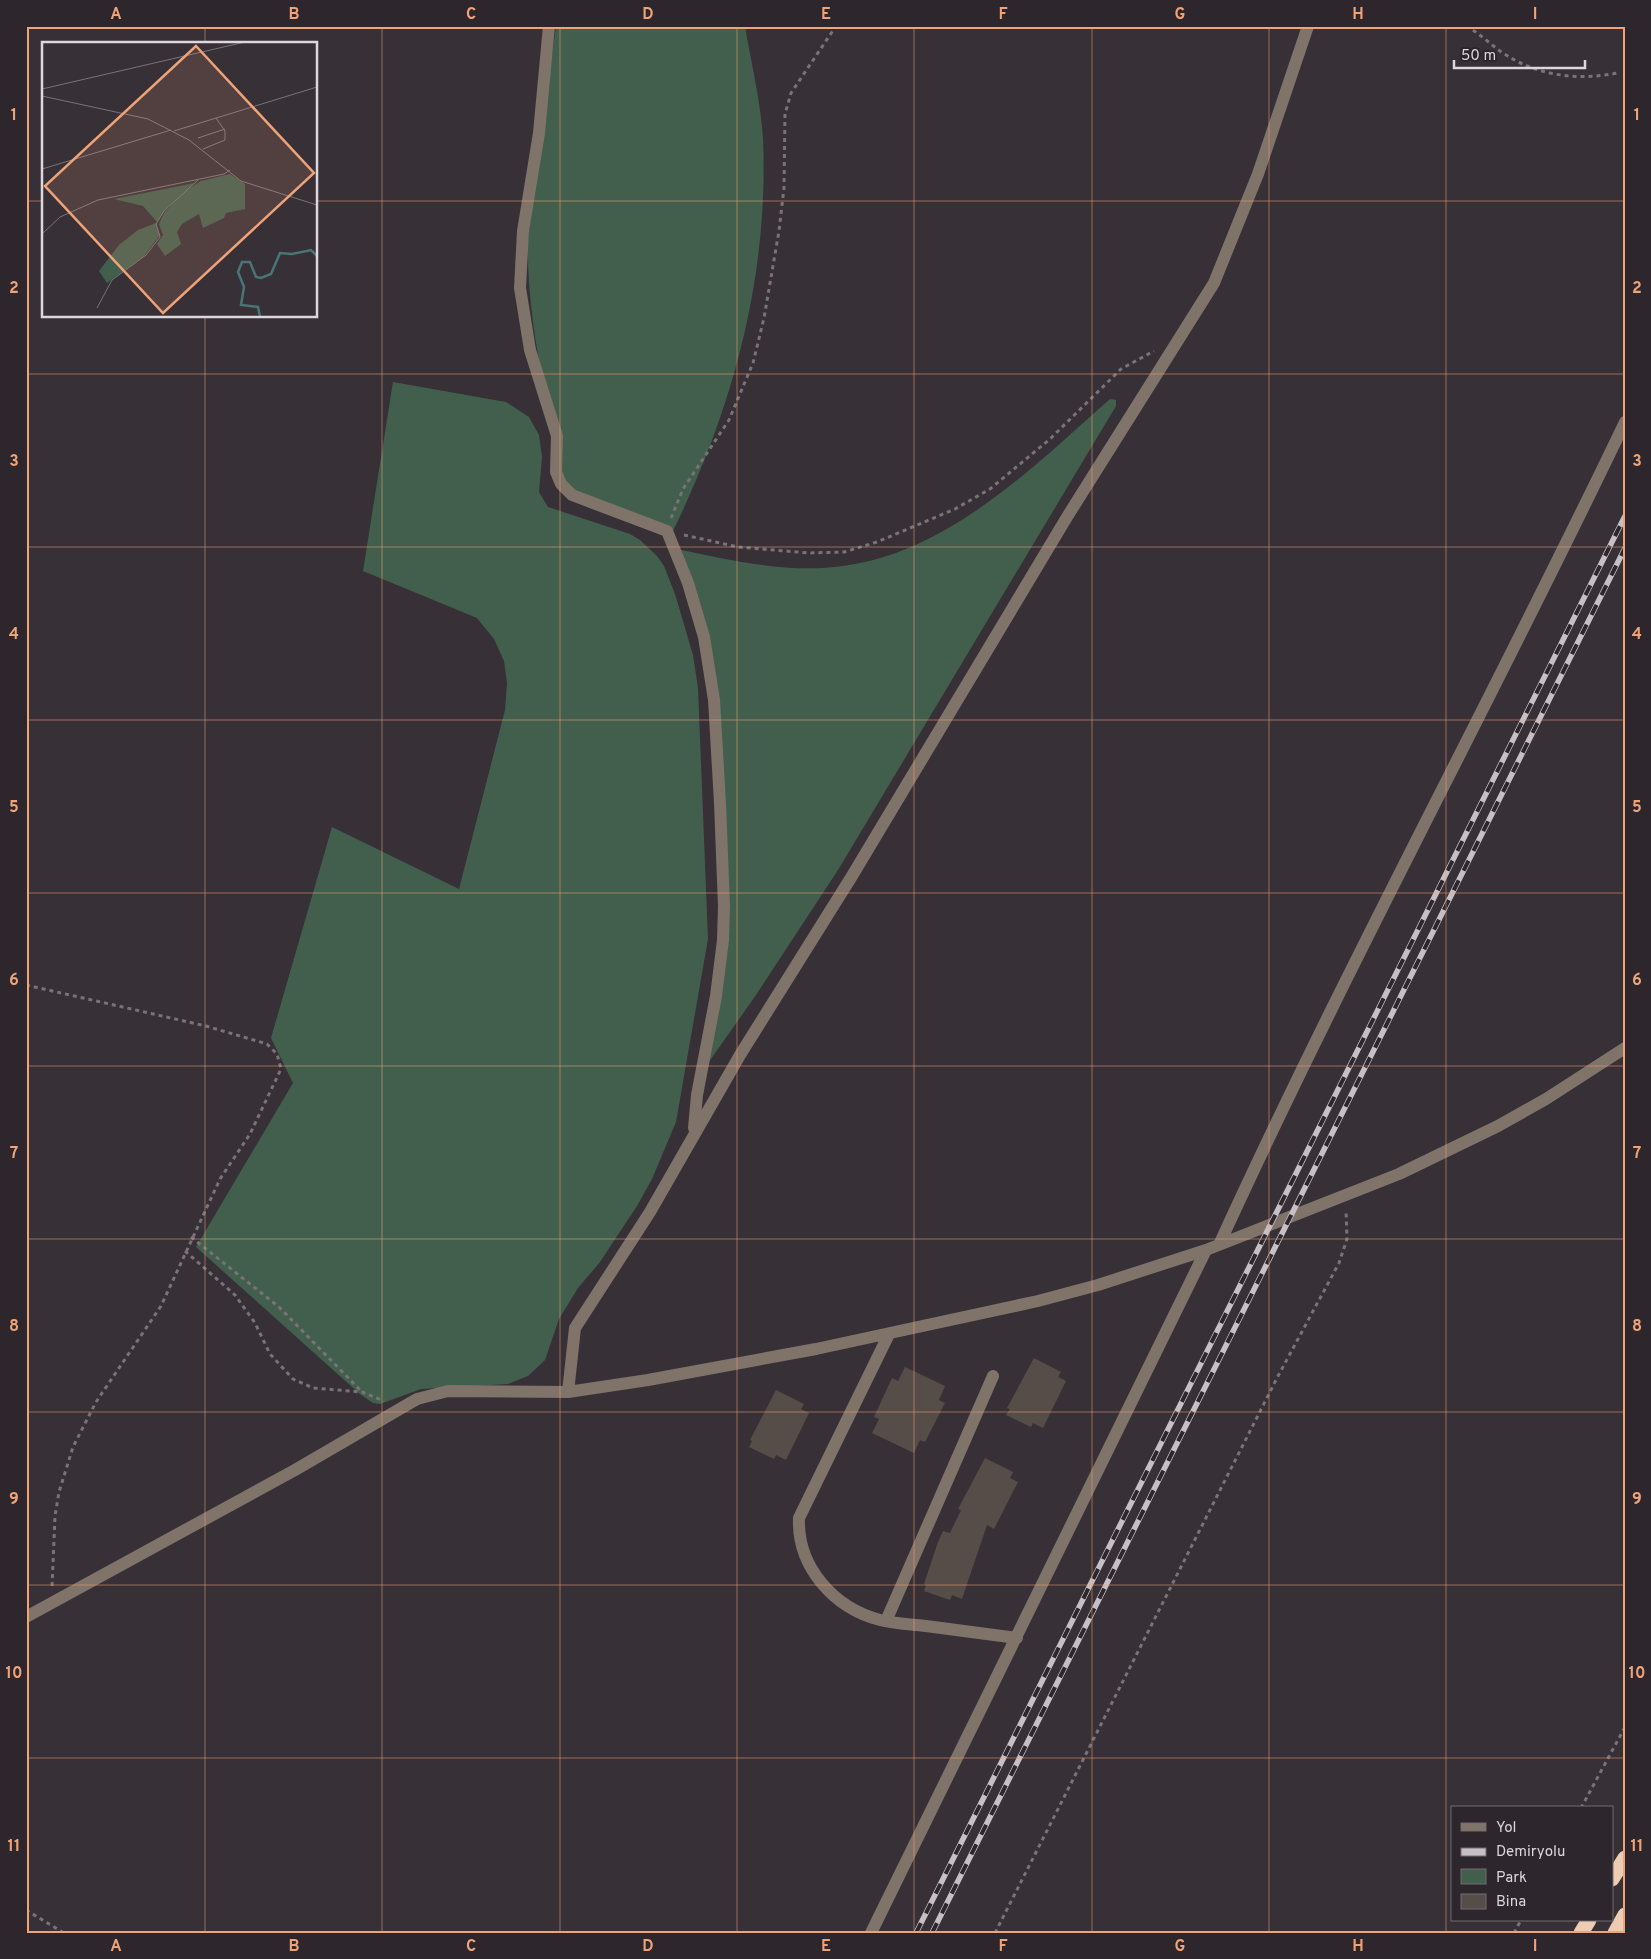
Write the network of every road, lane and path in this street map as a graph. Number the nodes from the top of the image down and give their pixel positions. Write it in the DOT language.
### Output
graph roads {
  1 [pos="549,26"];
  2 [pos="836,26"];
  3 [pos="1308,26"];
  4 [pos="1466,26"];
  5 [pos="1618,73"];
  6 [pos="1176,344"];
  7 [pos="1625,422"];
  8 [pos="667,531"];
  9 [pos="26,985"];
  10 [pos="1625,1048"];
  11 [pos="694,1133"];
  12 [pos="1342,1198"];
  13 [pos="191,1238"];
  14 [pos="1219,1245"];
  15 [pos="1206,1250"];
  16 [pos="185,1251"];
  17 [pos="889,1334"];
  18 [pos="993,1376"];
  19 [pos="362,1392"];
  20 [pos="568,1392"];
  21 [pos="396,1409"];
  22 [pos="52,1603"];
  23 [pos="26,1617"];
  24 [pos="886,1621"];
  25 [pos="1017,1638"];
  26 [pos="1625,1727"];
  27 [pos="1583,1806"];
  28 [pos="1625,1858"];
  29 [pos="1614,1876"];
  30 [pos="26,1910"];
  31 [pos="1625,1915"];
  32 [pos="1588,1922"];
  33 [pos="64,1933"];
  34 [pos="871,1933"];
  35 [pos="995,1933"];
  36 [pos="1581,1933"];
  37 [pos="1615,1933"];
  1 -- 8 [label="street"];
  2 -- 8 [label="path"];
  3 -- 6 [label="street"];
  4 -- 5 [label="path"];
  6 -- 8 [label="path"];
  6 -- 11 [label="street"];
  7 -- 14 [label="street"];
  8 -- 11 [label="street"];
  9 -- 13 [label="path"];
  10 -- 12 [label="street"];
  11 -- 20 [label="street"];
  12 -- 14 [label="street"];
  12 -- 35 [label="path"];
  13 -- 16 [label="path"];
  13 -- 19 [label="path"];
  14 -- 15 [label="street"];
  15 -- 17 [label="street"];
  15 -- 25 [label="street"];
  16 -- 19 [label="path"];
  16 -- 22 [label="path"];
  17 -- 20 [label="street"];
  17 -- 24 [label="street"];
  18 -- 24 [label="street"];
  19 -- 21 [label="path"];
  20 -- 21 [label="street"];
  21 -- 22 [label="street"];
  22 -- 23 [label="street"];
  24 -- 25 [label="street"];
  25 -- 34 [label="street"];
  26 -- 27 [label="path"];
  28 -- 29 [label="highway"];
  30 -- 33 [label="path"];
  31 -- 37 [label="highway"];
  32 -- 36 [label="highway"];
}
